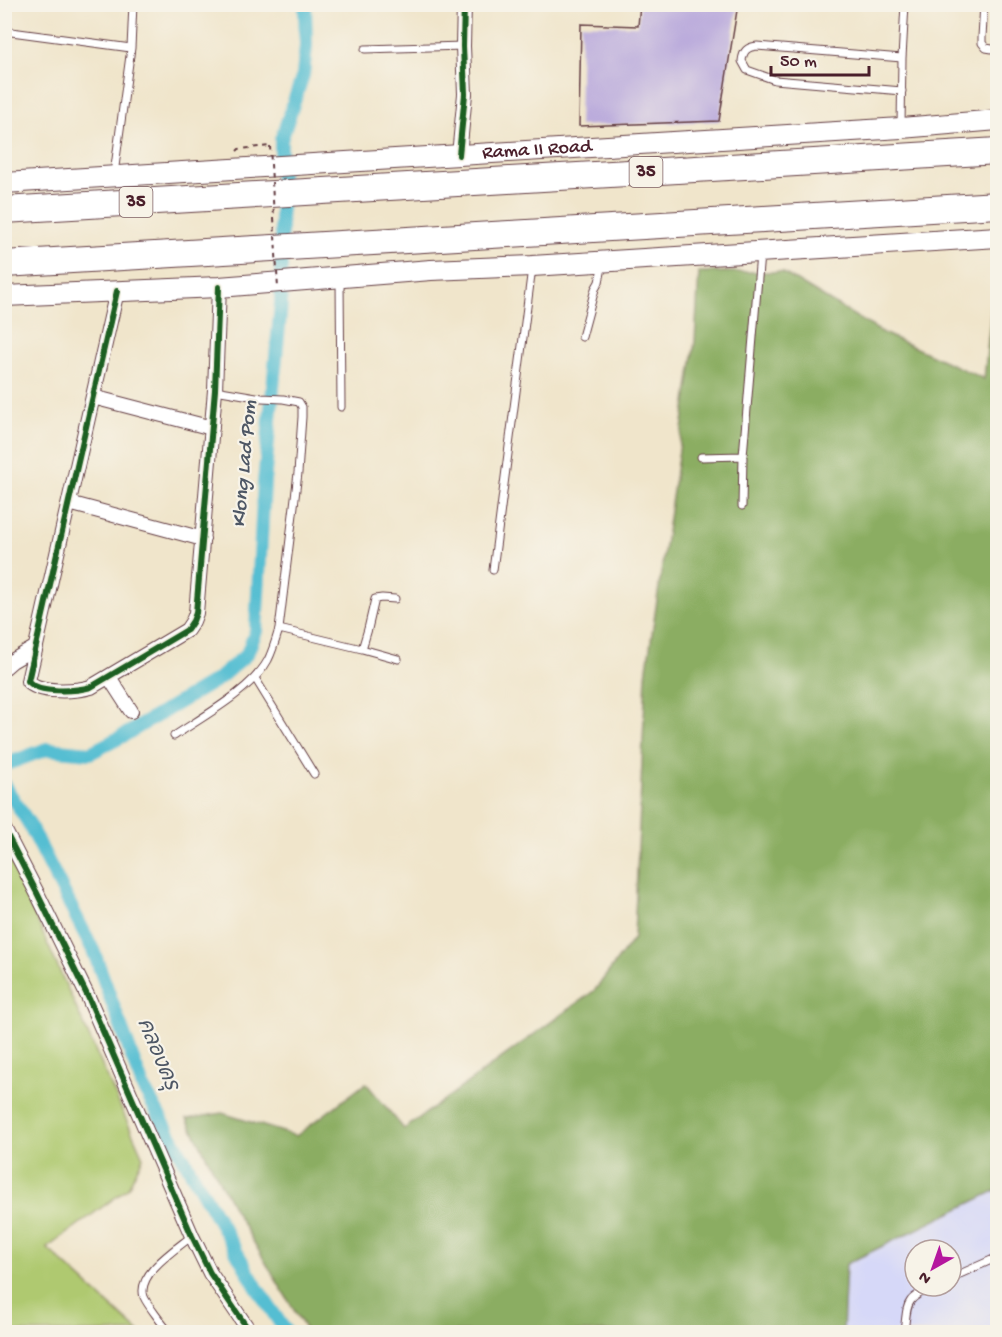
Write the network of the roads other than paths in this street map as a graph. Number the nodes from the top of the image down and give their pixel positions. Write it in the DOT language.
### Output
graph roads {
  1 [pos="133,4"];
  2 [pos="465,4"];
  3 [pos="905,4"];
  4 [pos="984,4"];
  5 [pos="4,31"];
  6 [pos="463,46"];
  7 [pos="131,48"];
  8 [pos="365,49"];
  9 [pos="998,50"];
  10 [pos="902,58"];
  11 [pos="902,91"];
  12 [pos="998,120"];
  13 [pos="901,128"];
  14 [pos="998,151"];
  15 [pos="459,155"];
  16 [pos="114,176"];
  17 [pos="4,183"];
  18 [pos="256,195"];
  19 [pos="4,199"];
  20 [pos="998,205"];
  21 [pos="4,210"];
  22 [pos="998,237"];
  23 [pos="760,252"];
  24 [pos="604,261"];
  25 [pos="4,264"];
  26 [pos="532,266"];
  27 [pos="340,278"];
  28 [pos="219,287"];
  29 [pos="117,291"];
  30 [pos="5,296"];
  31 [pos="582,337"];
  32 [pos="215,390"];
  33 [pos="93,397"];
  34 [pos="341,406"];
  35 [pos="212,428"];
  36 [pos="743,456"];
  37 [pos="701,457"];
  38 [pos="69,503"];
  39 [pos="742,506"];
  40 [pos="202,538"];
  41 [pos="493,570"];
  42 [pos="395,599"];
  43 [pos="279,629"];
  44 [pos="36,647"];
  45 [pos="362,649"];
  46 [pos="398,659"];
  47 [pos="4,668"];
  48 [pos="109,677"];
  49 [pos="255,678"];
  50 [pos="131,711"];
  51 [pos="174,736"];
  52 [pos="314,774"];
  53 [pos="4,829"];
  54 [pos="192,1236"];
  55 [pos="998,1257"];
  56 [pos="963,1273"];
  57 [pos="912,1298"];
  58 [pos="169,1332"];
  59 [pos="250,1332"];
  60 [pos="904,1332"];
  1 -- 7 [label="lane"];
  2 -- 6 [label="street"];
  3 -- 10 [label="lane"];
  4 -- 9 [label="lane"];
  5 -- 7 [label="lane"];
  6 -- 8 [label="lane"];
  6 -- 15 [label="street"];
  7 -- 16 [label="lane"];
  10 -- 11 [label="lane"];
  10 -- 11 [label="lane"];
  11 -- 13 [label="lane"];
  12 -- 13 [label="main road, Rama II Road / 35"];
  13 -- 15 [label="main road, Rama II Road / 35"];
  14 -- 18 [label="highway, Rama II Road / 35"];
  15 -- 16 [label="main road, Rama II Road / 35"];
  16 -- 17 [label="main road, Rama II Road / 35"];
  18 -- 19 [label="highway"];
  18 -- 21 [label="highway, Rama II Road / 35"];
  20 -- 25 [label="highway"];
  22 -- 23 [label="main road"];
  23 -- 24 [label="main road"];
  23 -- 36 [label="lane"];
  24 -- 26 [label="main road"];
  24 -- 31 [label="lane"];
  26 -- 27 [label="main road"];
  26 -- 41 [label="lane"];
  27 -- 28 [label="main road"];
  27 -- 34 [label="lane"];
  28 -- 29 [label="main road"];
  28 -- 32 [label="street"];
  29 -- 30 [label="main road"];
  29 -- 33 [label="street"];
  32 -- 35 [label="street"];
  32 -- 43 [label="lane"];
  33 -- 35 [label="street"];
  33 -- 38 [label="street"];
  35 -- 40 [label="street"];
  36 -- 37 [label="lane"];
  36 -- 39 [label="lane"];
  38 -- 40 [label="street"];
  38 -- 44 [label="street"];
  40 -- 48 [label="street"];
  42 -- 45 [label="lane"];
  43 -- 45 [label="lane"];
  43 -- 49 [label="lane"];
  44 -- 47 [label="street"];
  44 -- 48 [label="street"];
  45 -- 46 [label="lane"];
  48 -- 50 [label="street"];
  49 -- 51 [label="lane"];
  49 -- 52 [label="lane"];
  53 -- 54 [label="street"];
  54 -- 58 [label="lane"];
  54 -- 59 [label="street"];
  55 -- 56 [label="lane"];
  57 -- 60 [label="lane"];
}
